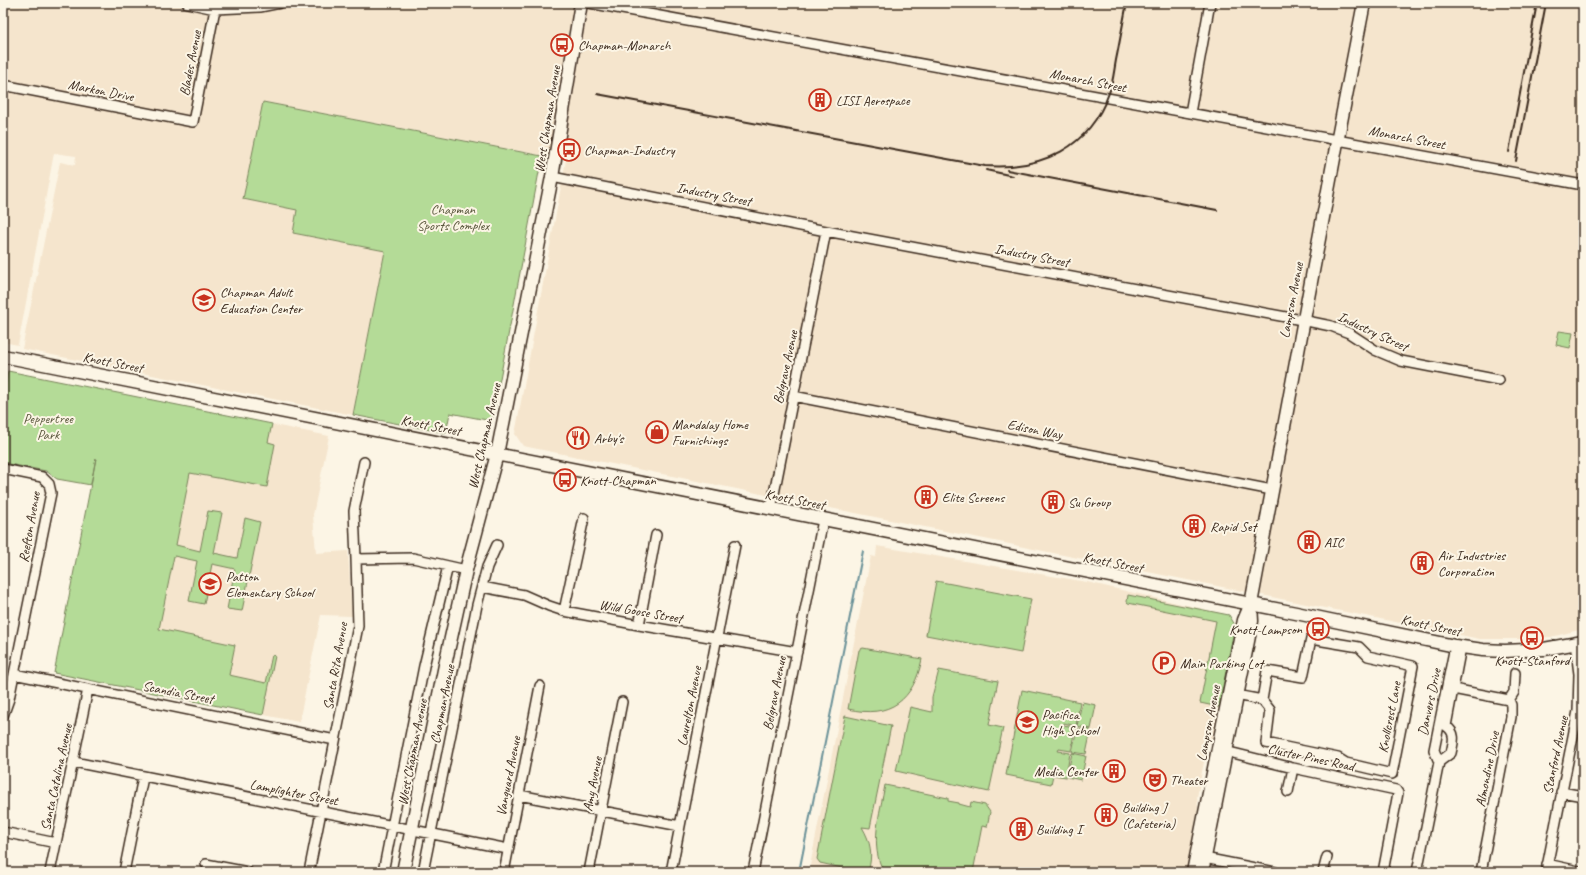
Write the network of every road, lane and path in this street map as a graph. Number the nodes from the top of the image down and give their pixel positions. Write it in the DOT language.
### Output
graph roads {
  1 [pos="187,3"];
  2 [pos="280,3"];
  3 [pos="581,3"];
  4 [pos="589,3"];
  5 [pos="1210,3"];
  6 [pos="1364,3"];
  7 [pos="215,9"];
  8 [pos="3,85"];
  9 [pos="1190,113"];
  10 [pos="193,122"];
  11 [pos="1338,139"];
  12 [pos="552,177"];
  13 [pos="1583,184"];
  14 [pos="826,231"];
  15 [pos="1302,320"];
  16 [pos="3,356"];
  17 [pos="1499,380"];
  18 [pos="793,396"];
  19 [pos="497,454"];
  20 [pos="364,462"];
  21 [pos="3,469"];
  22 [pos="1272,490"];
  23 [pos="771,509"];
  24 [pos="584,518"];
  25 [pos="823,520"];
  26 [pos="656,535"];
  27 [pos="497,545"];
  28 [pos="735,546"];
  29 [pos="356,559"];
  30 [pos="448,566"];
  31 [pos="466,570"];
  32 [pos="482,587"];
  33 [pos="1251,604"];
  34 [pos="564,611"];
  35 [pos="638,625"];
  36 [pos="716,638"];
  37 [pos="1579,642"];
  38 [pos="1458,646"];
  39 [pos="797,652"];
  40 [pos="1515,673"];
  41 [pos="14,674"];
  42 [pos="1581,674"];
  43 [pos="540,686"];
  44 [pos="1450,688"];
  45 [pos="88,689"];
  46 [pos="1233,694"];
  47 [pos="1262,700"];
  48 [pos="1509,700"];
  49 [pos="622,702"];
  50 [pos="3,716"];
  51 [pos="1443,725"];
  52 [pos="335,740"];
  53 [pos="1222,750"];
  54 [pos="74,762"];
  55 [pos="1439,762"];
  56 [pos="1292,768"];
  57 [pos="142,776"];
  58 [pos="1288,792"];
  59 [pos="1562,792"];
  60 [pos="519,795"];
  61 [pos="1583,796"];
  62 [pos="601,811"];
  63 [pos="321,812"];
  64 [pos="392,826"];
  65 [pos="680,826"];
  66 [pos="412,830"];
  67 [pos="3,832"];
  68 [pos="431,834"];
  69 [pos="56,843"];
  70 [pos="508,849"];
  71 [pos="1327,857"];
  72 [pos="1200,858"];
  73 [pos="206,864"];
  74 [pos="1546,868"];
  75 [pos="50,872"];
  76 [pos="124,872"];
  77 [pos="248,872"];
  78 [pos="309,872"];
  79 [pos="383,872"];
  80 [pos="404,872"];
  81 [pos="423,872"];
  82 [pos="504,872"];
  83 [pos="589,872"];
  84 [pos="671,872"];
  85 [pos="753,872"];
  86 [pos="1192,872"];
  87 [pos="1202,872"];
  88 [pos="1275,872"];
  89 [pos="1323,872"];
  90 [pos="1383,872"];
  91 [pos="1418,872"];
  92 [pos="1481,872"];
  93 [pos="1583,872"];
  1 -- 7 [label="street"];
  2 -- 7 [label="street"];
  3 -- 12 [label="main road, West Chapman Avenue"];
  4 -- 9 [label="street, Monarch Street"];
  5 -- 9 [label="street"];
  6 -- 11 [label="main road, Lampson Avenue"];
  7 -- 10 [label="street, Blades Avenue"];
  8 -- 10 [label="street, Markon Drive"];
  9 -- 11 [label="street, Monarch Street"];
  11 -- 13 [label="street, Monarch Street"];
  11 -- 15 [label="main road, Lampson Avenue"];
  12 -- 14 [label="street, Industry Street"];
  12 -- 19 [label="main road, West Chapman Avenue"];
  14 -- 15 [label="street, Industry Street"];
  14 -- 18 [label="street, Belgrave Avenue"];
  15 -- 17 [label="street, Industry Street"];
  15 -- 22 [label="main road, Lampson Avenue"];
  16 -- 19 [label="main road, Knott Street"];
  18 -- 22 [label="street, Edison Way"];
  18 -- 23 [label="street, Belgrave Avenue"];
  19 -- 23 [label="main road, Knott Street"];
  19 -- 31 [label="main road, West Chapman Avenue"];
  20 -- 29 [label="street, Santa Rita Avenue"];
  21 -- 41 [label="street, Reefton Avenue"];
  22 -- 33 [label="main road, Lampson Avenue"];
  23 -- 25 [label="main road, Knott Street"];
  24 -- 34 [label="street"];
  25 -- 33 [label="main road, Knott Street"];
  25 -- 39 [label="street, Belgrave Avenue"];
  26 -- 35 [label="street"];
  27 -- 32 [label="street, Chapman Avenue"];
  28 -- 36 [label="street, Laurelton Avenue"];
  29 -- 30 [label="street"];
  29 -- 52 [label="street, Santa Rita Avenue"];
  30 -- 31 [label="street"];
  30 -- 64 [label="street, Chapman Avenue"];
  31 -- 66 [label="main road, West Chapman Avenue"];
  32 -- 34 [label="street, Wild Goose Street"];
  32 -- 68 [label="street, Chapman Avenue"];
  33 -- 38 [label="main road, Knott Street"];
  33 -- 46 [label="main road, Lampson Avenue"];
  34 -- 35 [label="street, Wild Goose Street"];
  35 -- 36 [label="street, Wild Goose Street"];
  36 -- 39 [label="street, Wild Goose Street"];
  36 -- 65 [label="street, Laurelton Avenue"];
  37 -- 38 [label="main road, Knott Street"];
  37 -- 42 [label="street, Stanford Avenue"];
  38 -- 44 [label="street, Danvers Drive"];
  39 -- 85 [label="street, Belgrave Avenue"];
  40 -- 48 [label="street, Almondine Drive"];
  41 -- 45 [label="street, Scandia Street"];
  41 -- 50 [label="street, Reefton Avenue"];
  42 -- 59 [label="street, Stanford Avenue"];
  43 -- 60 [label="street, Vanguard Avenue"];
  44 -- 48 [label="street"];
  44 -- 51 [label="street, Danvers Drive"];
  45 -- 52 [label="street, Scandia Street"];
  45 -- 54 [label="street, Santa Catalina Avenue"];
  46 -- 47 [label="street"];
  46 -- 53 [label="main road, Lampson Avenue"];
  47 -- 47 [label="street, Knollcrest Lane"];
  48 -- 92 [label="street, Almondine Drive"];
  49 -- 62 [label="street, Amy Avenue"];
  51 -- 55 [label="street, Danvers Drive"];
  51 -- 55 [label="street, Danvers Drive"];
  52 -- 63 [label="street, Santa Rita Avenue"];
  53 -- 56 [label="street, Cluster Pines Road"];
  53 -- 72 [label="main road, Lampson Avenue"];
  54 -- 57 [label="street, Lamplighter Street"];
  54 -- 69 [label="street, Santa Catalina Avenue"];
  55 -- 91 [label="street, Danvers Drive"];
  56 -- 58 [label="street"];
  56 -- 90 [label="street, Cluster Pines Road"];
  57 -- 63 [label="street, Lamplighter Street"];
  57 -- 76 [label="street"];
  59 -- 61 [label="street"];
  59 -- 74 [label="street, Stanford Avenue"];
  60 -- 62 [label="street"];
  60 -- 70 [label="street, Vanguard Avenue"];
  62 -- 65 [label="street"];
  62 -- 83 [label="street, Amy Avenue"];
  63 -- 64 [label="street, Lamplighter Street"];
  63 -- 78 [label="street, Santa Rita Avenue"];
  64 -- 66 [label="street, Lamplighter Street"];
  64 -- 79 [label="street, Chapman Avenue"];
  65 -- 84 [label="street, Laurelton Avenue"];
  66 -- 68 [label="street, Lamplighter Street"];
  66 -- 80 [label="main road, West Chapman Avenue"];
  67 -- 69 [label="street"];
  68 -- 70 [label="street, Lamplighter Street"];
  68 -- 81 [label="street, Chapman Avenue"];
  69 -- 75 [label="street, Santa Catalina Avenue"];
  70 -- 82 [label="street, Vanguard Avenue"];
  71 -- 89 [label="street"];
  72 -- 86 [label="main road, Lampson Avenue"];
  72 -- 87 [label="main road, Lampson Avenue"];
  72 -- 88 [label="street"];
  73 -- 77 [label="street"];
  74 -- 93 [label="street"];
}
